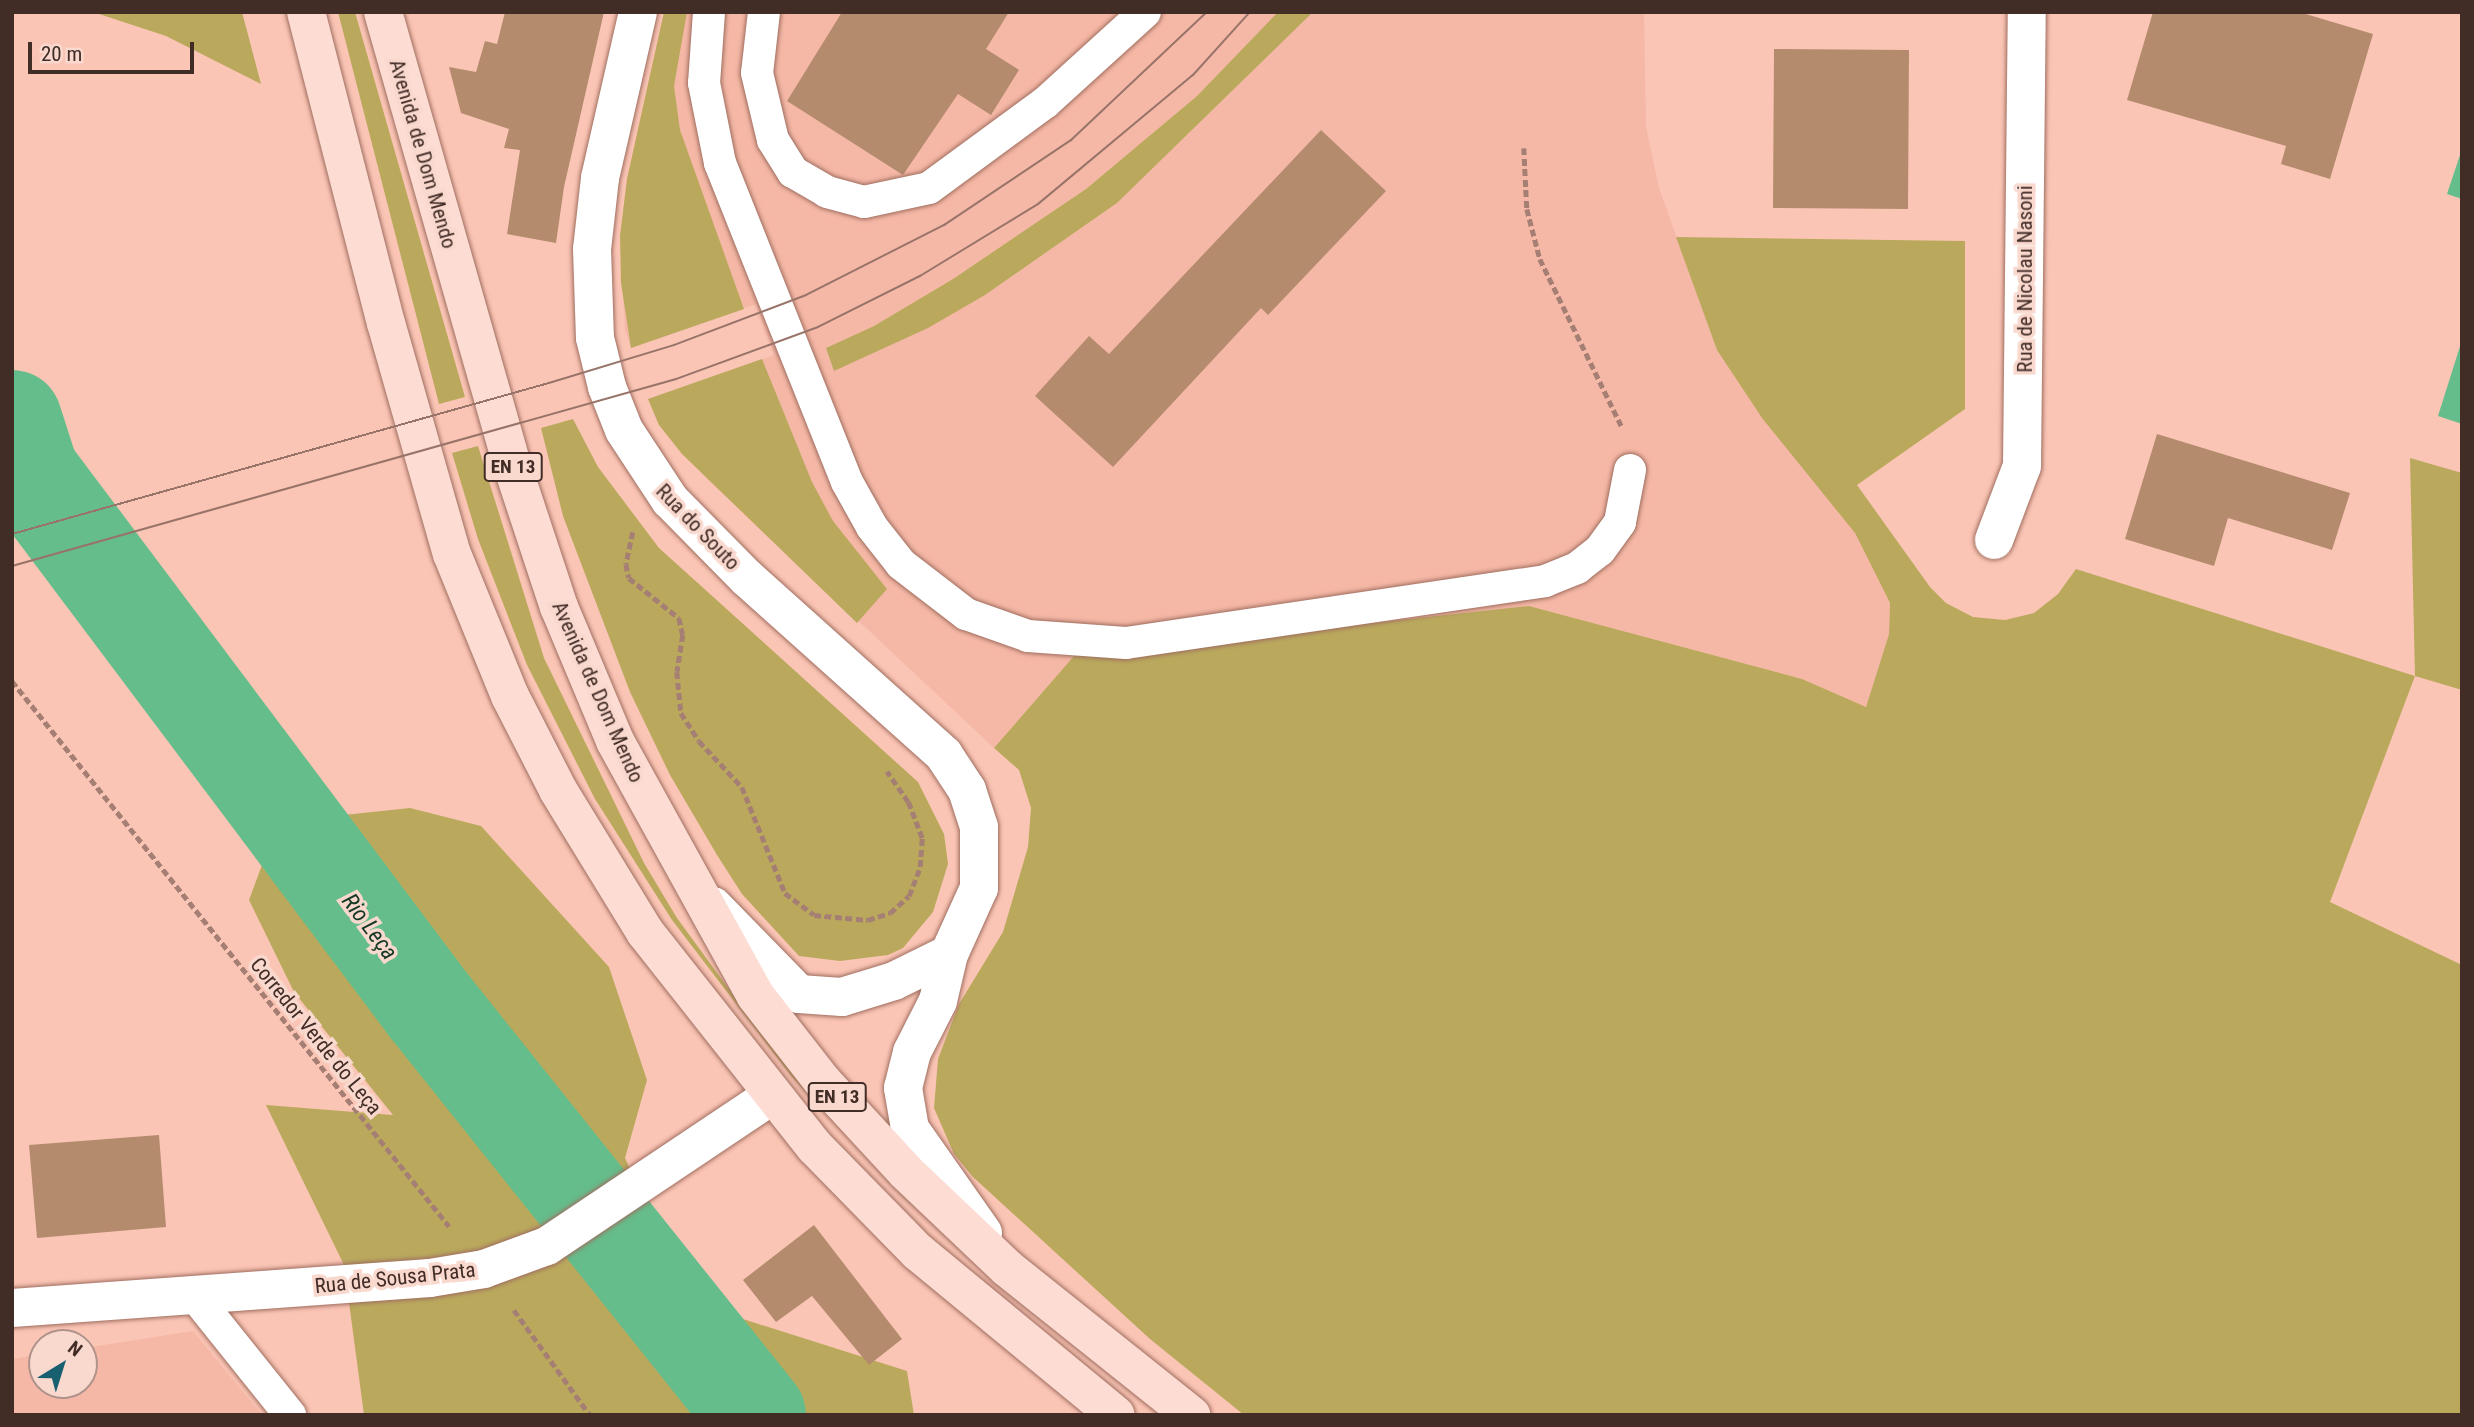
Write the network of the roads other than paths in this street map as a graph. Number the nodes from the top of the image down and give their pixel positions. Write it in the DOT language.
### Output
graph roads {
  1 [pos="306,12"];
  2 [pos="383,12"];
  3 [pos="638,12"];
  4 [pos="709,12"];
  5 [pos="764,12"];
  6 [pos="1145,12"];
  7 [pos="2027,12"];
  8 [pos="1630,470"];
  9 [pos="1994,540"];
  10 [pos="704,897"];
  11 [pos="949,954"];
  12 [pos="771,1096"];
  13 [pos="1007,1268"];
  14 [pos="194,1295"];
  15 [pos="12,1308"];
  16 [pos="290,1415"];
  17 [pos="1116,1415"];
  18 [pos="1191,1415"];
  1 -- 12 [label="main road, EN 13"];
  2 -- 10 [label="main road, Avenida de Dom Mendo / EN 13"];
  3 -- 11 [label="street, Rua do Souto"];
  4 -- 8 [label="lane"];
  5 -- 6 [label="lane"];
  7 -- 9 [label="street, Rua de Nicolau Nasoni"];
  10 -- 11 [label="street"];
  10 -- 13 [label="main road, Avenida de Dom Mendo / EN 13"];
  11 -- 13 [label="street, Rua do Souto"];
  12 -- 14 [label="street, Rua de Sousa Prata"];
  12 -- 17 [label="main road, EN 13"];
  13 -- 18 [label="main road, EN 13"];
  14 -- 15 [label="street, Rua de Sousa Prata"];
  14 -- 16 [label="lane"];
}
